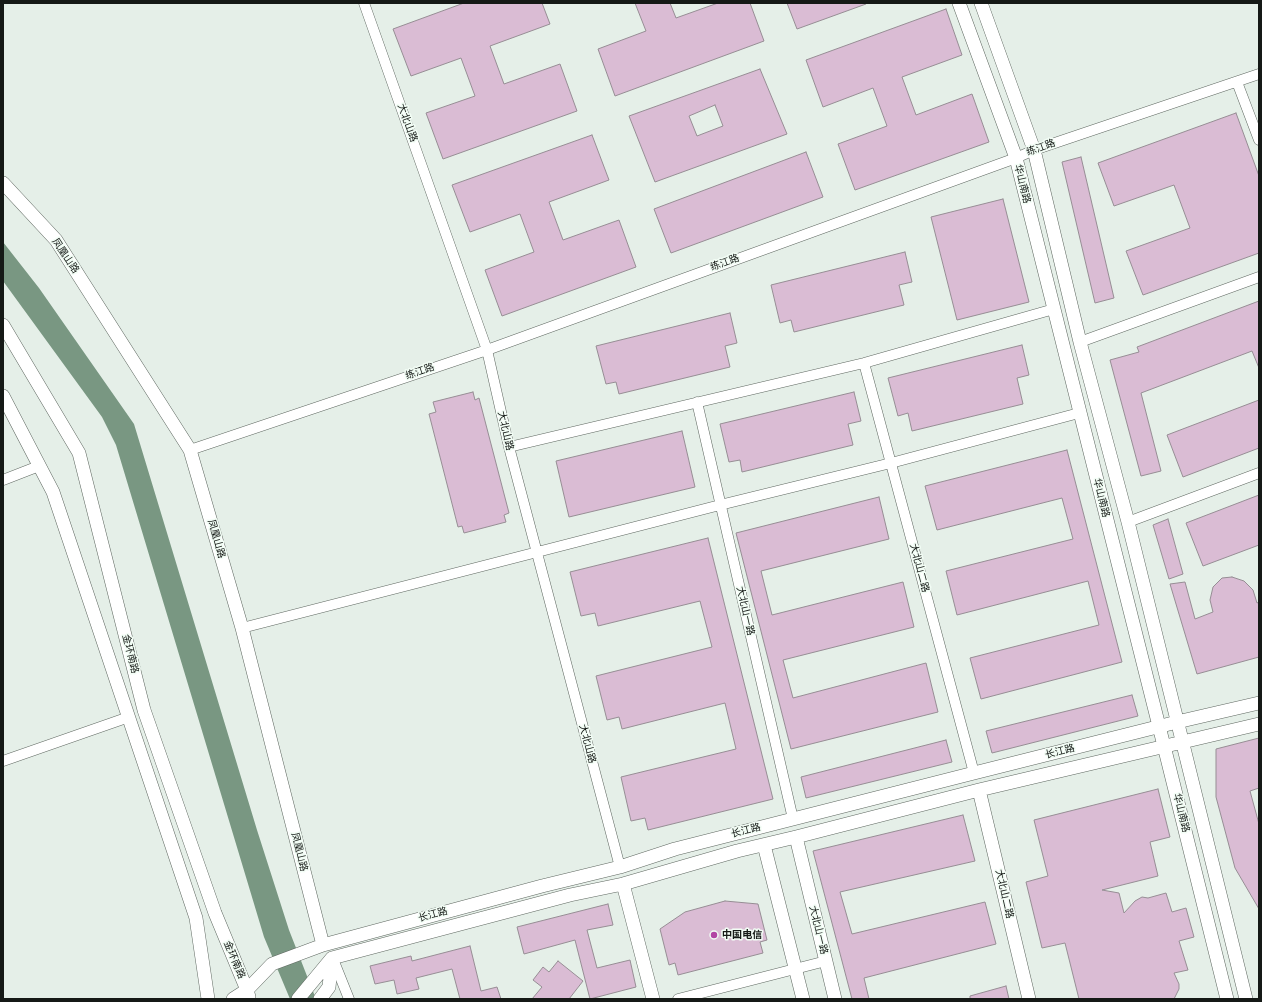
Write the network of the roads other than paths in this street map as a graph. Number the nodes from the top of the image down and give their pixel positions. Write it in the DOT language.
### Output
graph roads {
  1 [pos="364,3"];
  2 [pos="959,3"];
  3 [pos="981,3"];
  4 [pos="1259,74"];
  5 [pos="1237,82"];
  6 [pos="1259,140"];
  7 [pos="1034,150"];
  8 [pos="1016,158"];
  9 [pos="3,183"];
  10 [pos="1259,277"];
  11 [pos="1054,309"];
  12 [pos="3,325"];
  13 [pos="1080,342"];
  14 [pos="487,350"];
  15 [pos="864,363"];
  16 [pos="3,396"];
  17 [pos="697,402"];
  18 [pos="1079,413"];
  19 [pos="509,447"];
  20 [pos="190,450"];
  21 [pos="891,463"];
  22 [pos="39,466"];
  23 [pos="1259,473"];
  24 [pos="3,480"];
  25 [pos="720,505"];
  26 [pos="1128,522"];
  27 [pos="537,552"];
  28 [pos="242,628"];
  29 [pos="1259,704"];
  30 [pos="129,717"];
  31 [pos="1177,722"];
  32 [pos="1259,724"];
  33 [pos="1160,727"];
  34 [pos="1183,741"];
  35 [pos="1164,746"];
  36 [pos="3,761"];
  37 [pos="974,772"];
  38 [pos="980,790"];
  39 [pos="792,819"];
  40 [pos="796,837"];
  41 [pos="764,845"];
  42 [pos="620,867"];
  43 [pos="623,884"];
  44 [pos="323,945"];
  45 [pos="332,958"];
  46 [pos="826,961"];
  47 [pos="795,969"];
  48 [pos="248,994"];
  49 [pos="208,999"];
  50 [pos="233,999"];
  51 [pos="298,999"];
  52 [pos="320,999"];
  53 [pos="349,999"];
  54 [pos="653,999"];
  55 [pos="678,999"];
  56 [pos="803,999"];
  57 [pos="835,999"];
  58 [pos="1029,999"];
  59 [pos="1227,999"];
  60 [pos="1246,999"];
  1 -- 14 [label="street, 大北山路"];
  2 -- 8 [label="street, 华山南路"];
  3 -- 7 [label="street, 华山南路"];
  4 -- 5 [label="street, 练江路"];
  5 -- 6 [label="street"];
  5 -- 7 [label="street, 练江路"];
  7 -- 8 [label="street, 练江路"];
  7 -- 13 [label="street, 华山南路"];
  8 -- 11 [label="street, 华山南路"];
  8 -- 14 [label="street, 练江路"];
  9 -- 20 [label="street, 凤凰山路"];
  10 -- 13 [label="street"];
  11 -- 15 [label="street"];
  11 -- 18 [label="street, 华山南路"];
  12 -- 48 [label="street, 金环南路"];
  13 -- 26 [label="street, 华山南路"];
  14 -- 19 [label="street, 大北山路"];
  14 -- 20 [label="street, 练江路"];
  15 -- 17 [label="street"];
  15 -- 21 [label="street, 大北山二路"];
  16 -- 22 [label="street, 金环南路"];
  17 -- 19 [label="street"];
  17 -- 25 [label="street, 大北山一路"];
  18 -- 21 [label="street"];
  18 -- 33 [label="street, 华山南路"];
  19 -- 27 [label="street, 大北山路"];
  20 -- 28 [label="street, 凤凰山路"];
  21 -- 25 [label="street"];
  21 -- 37 [label="street, 大北山二路"];
  22 -- 24 [label="street"];
  22 -- 30 [label="street, 金环南路"];
  23 -- 26 [label="street"];
  25 -- 27 [label="street"];
  25 -- 39 [label="street, 大北山一路"];
  26 -- 31 [label="street, 华山南路"];
  27 -- 28 [label="street"];
  27 -- 42 [label="street, 大北山路"];
  28 -- 44 [label="street, 凤凰山路"];
  29 -- 31 [label="street, 长江路"];
  30 -- 36 [label="street"];
  30 -- 49 [label="street, 金环南路"];
  31 -- 33 [label="street, 长江路"];
  31 -- 34 [label="street, 华山南路"];
  32 -- 34 [label="street, 长江路"];
  33 -- 35 [label="street, 华山南路"];
  33 -- 37 [label="street, 长江路"];
  34 -- 35 [label="street, 长江路"];
  34 -- 60 [label="street, 华山南路"];
  35 -- 38 [label="street, 长江路"];
  35 -- 59 [label="street, 华山南路"];
  37 -- 39 [label="street, 长江路"];
  38 -- 40 [label="street, 长江路"];
  38 -- 58 [label="street, 大北山二路"];
  39 -- 42 [label="street, 长江路"];
  40 -- 41 [label="street, 长江路"];
  40 -- 46 [label="street, 大北山一路"];
  41 -- 43 [label="street, 长江路"];
  41 -- 47 [label="street"];
  42 -- 44 [label="street, 长江路"];
  43 -- 45 [label="street, 长江路"];
  43 -- 54 [label="street"];
  44 -- 48 [label="street, 长江路"];
  45 -- 51 [label="street"];
  45 -- 52 [label="street"];
  45 -- 53 [label="street"];
  46 -- 47 [label="street"];
  46 -- 57 [label="street, 大北山一路"];
  47 -- 55 [label="street"];
  47 -- 56 [label="street"];
  48 -- 50 [label="street, 长江路"];
}
